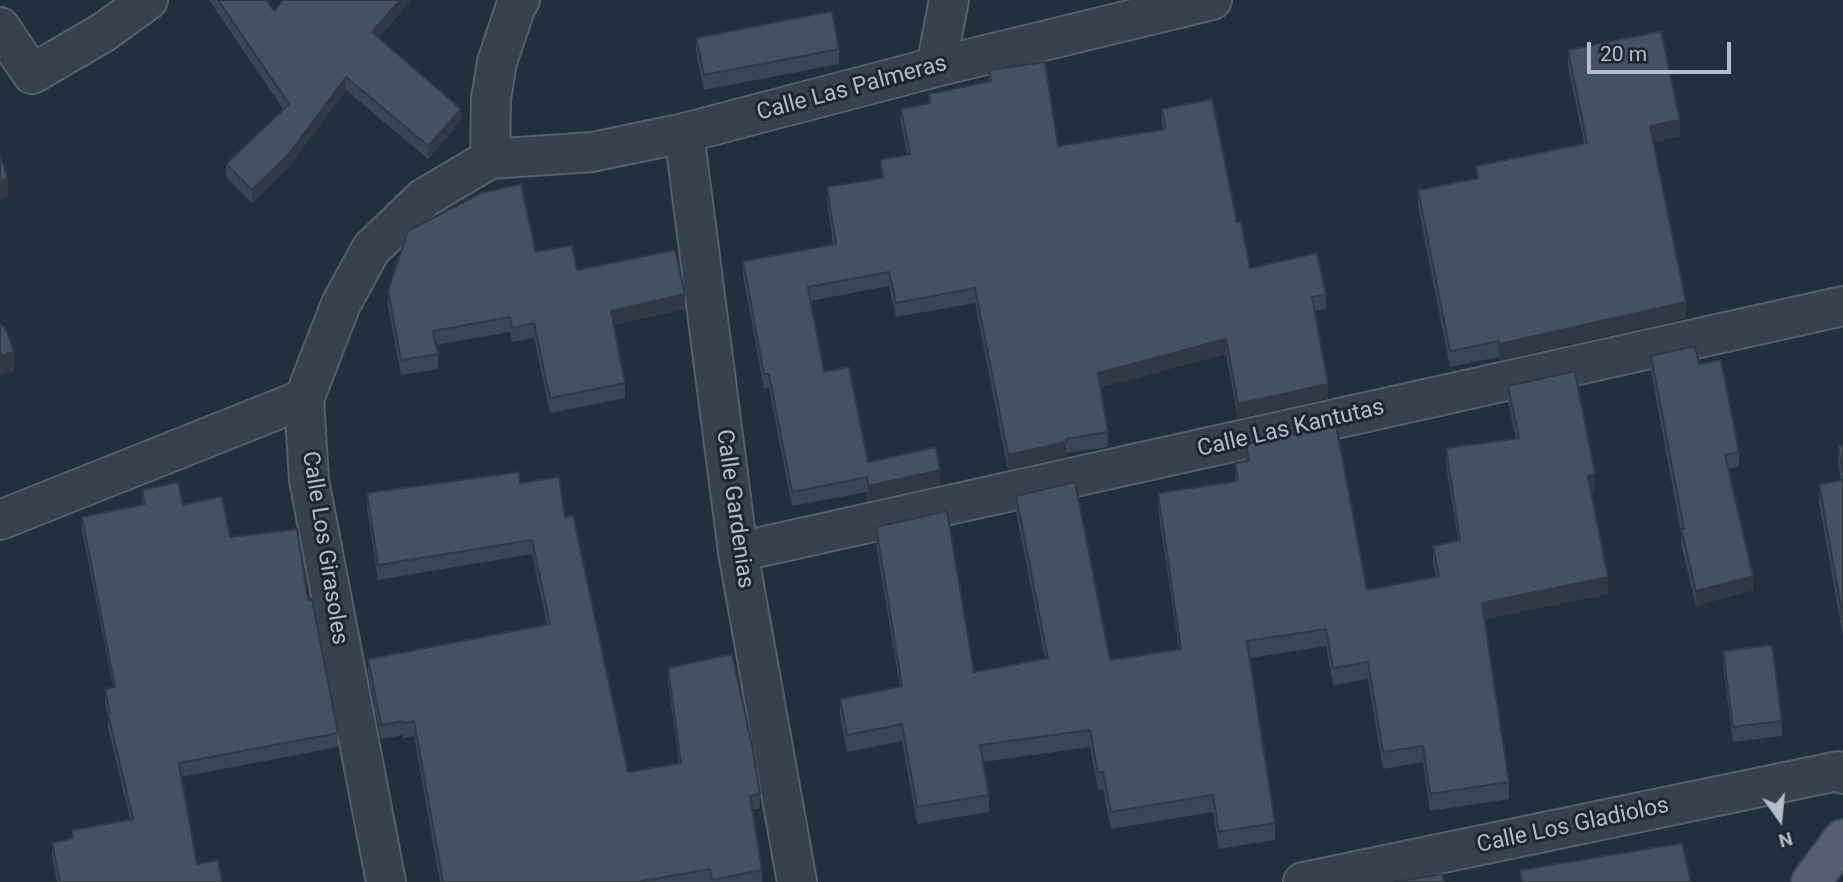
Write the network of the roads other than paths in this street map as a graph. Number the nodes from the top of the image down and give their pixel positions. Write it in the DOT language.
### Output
graph roads {
  1 [pos="148,0"];
  2 [pos="520,0"];
  3 [pos="949,0"];
  4 [pos="1212,0"];
  5 [pos="0,27"];
  6 [pos="936,67"];
  7 [pos="684,133"];
  8 [pos="490,159"];
  9 [pos="1843,306"];
  10 [pos="304,399"];
  11 [pos="0,520"];
  12 [pos="738,552"];
  13 [pos="1843,774"];
  14 [pos="1843,839"];
  15 [pos="386,882"];
  16 [pos="797,882"];
  17 [pos="1303,882"];
  18 [pos="1811,882"];
  1 -- 5 [label="street"];
  2 -- 8 [label="street"];
  3 -- 6 [label="street"];
  4 -- 6 [label="street, Calle Las Palmeras"];
  6 -- 7 [label="street, Calle Las Palmeras"];
  7 -- 8 [label="street, Calle Las Palmeras"];
  7 -- 12 [label="street, Calle Gardenias"];
  8 -- 10 [label="street, Calle Los Girasoles"];
  9 -- 12 [label="street, Calle Las Kantutas"];
  10 -- 11 [label="street"];
  10 -- 15 [label="street, Calle Los Girasoles"];
  12 -- 16 [label="street, Calle Gardenias"];
  13 -- 17 [label="street, Calle Los Gladiolos"];
  14 -- 18 [label="main road"];
}
